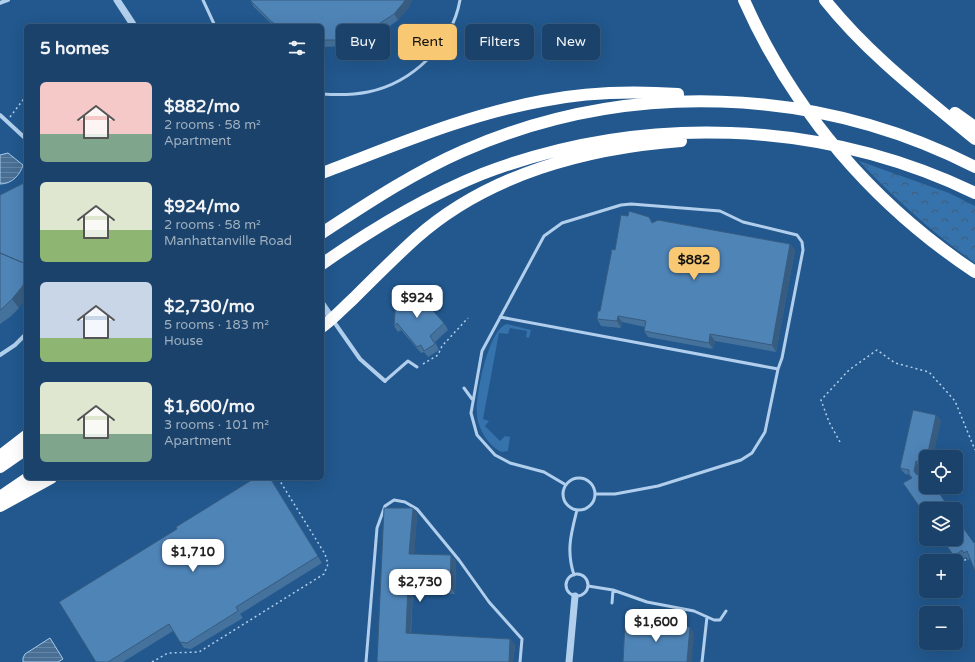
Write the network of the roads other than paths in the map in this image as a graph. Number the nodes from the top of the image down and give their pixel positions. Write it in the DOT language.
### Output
graph roads {
  1 [pos="8,0"];
  2 [pos="117,0"];
  3 [pos="202,0"];
  4 [pos="460,0"];
  5 [pos="744,0"];
  6 [pos="825,0"];
  7 [pos="0,3"];
  8 [pos="133,24"];
  9 [pos="214,24"];
  10 [pos="905,81"];
  11 [pos="324,94"];
  12 [pos="751,103"];
  13 [pos="0,115"];
  14 [pos="975,127"];
  15 [pos="768,135"];
  16 [pos="24,137"];
  17 [pos="975,139"];
  18 [pos="975,167"];
  19 [pos="324,173"];
  20 [pos="975,192"];
  21 [pos="324,232"];
  22 [pos="324,263"];
  23 [pos="975,272"];
  24 [pos="324,307"];
  25 [pos="500,317"];
  26 [pos="332,318"];
  27 [pos="324,325"];
  28 [pos="24,336"];
  29 [pos="0,355"];
  30 [pos="417,367"];
  31 [pos="778,369"];
  32 [pos="385,380"];
  33 [pos="464,388"];
  34 [pos="472,399"];
  35 [pos="24,438"];
  36 [pos="24,450"];
  37 [pos="0,456"];
  38 [pos="0,467"];
  39 [pos="25,480"];
  40 [pos="47,480"];
  41 [pos="566,485"];
  42 [pos="595,494"];
  43 [pos="0,497"];
  44 [pos="0,506"];
  45 [pos="576,510"];
  46 [pos="574,575"];
  47 [pos="588,586"];
  48 [pos="613,590"];
  49 [pos="576,596"];
  50 [pos="612,604"];
  51 [pos="726,611"];
  52 [pos="707,617"];
  53 [pos="366,662"];
  54 [pos="520,662"];
  55 [pos="569,662"];
  56 [pos="702,662"];
  1 -- 7 [label="street"];
  2 -- 8 [label="street"];
  3 -- 9 [label="lane"];
  4 -- 11 [label="lane"];
  5 -- 23 [label="highway"];
  6 -- 10 [label="highway"];
  10 -- 14 [label="highway"];
  10 -- 17 [label="highway"];
  12 -- 18 [label="highway"];
  12 -- 19 [label="highway"];
  12 -- 21 [label="highway"];
  13 -- 16 [label="street"];
  15 -- 20 [label="highway"];
  15 -- 22 [label="highway"];
  15 -- 26 [label="highway"];
  24 -- 26 [label="street"];
  25 -- 31 [label="lane"];
  25 -- 31 [label="lane"];
  25 -- 34 [label="lane"];
  26 -- 27 [label="highway"];
  26 -- 32 [label="street"];
  28 -- 29 [label="street"];
  30 -- 32 [label="lane"];
  31 -- 42 [label="lane"];
  33 -- 34 [label="lane"];
  34 -- 41 [label="lane"];
  35 -- 37 [label="highway"];
  36 -- 38 [label="highway"];
  39 -- 43 [label="highway"];
  40 -- 44 [label="highway"];
  41 -- 42 [label="lane"];
  41 -- 45 [label="lane"];
  42 -- 45 [label="lane"];
  45 -- 46 [label="lane"];
  46 -- 47 [label="lane"];
  46 -- 49 [label="lane"];
  47 -- 48 [label="lane"];
  47 -- 49 [label="lane"];
  48 -- 50 [label="lane"];
  48 -- 52 [label="lane"];
  49 -- 55 [label="street"];
  51 -- 52 [label="lane"];
  52 -- 56 [label="lane"];
  53 -- 54 [label="lane"];
}
